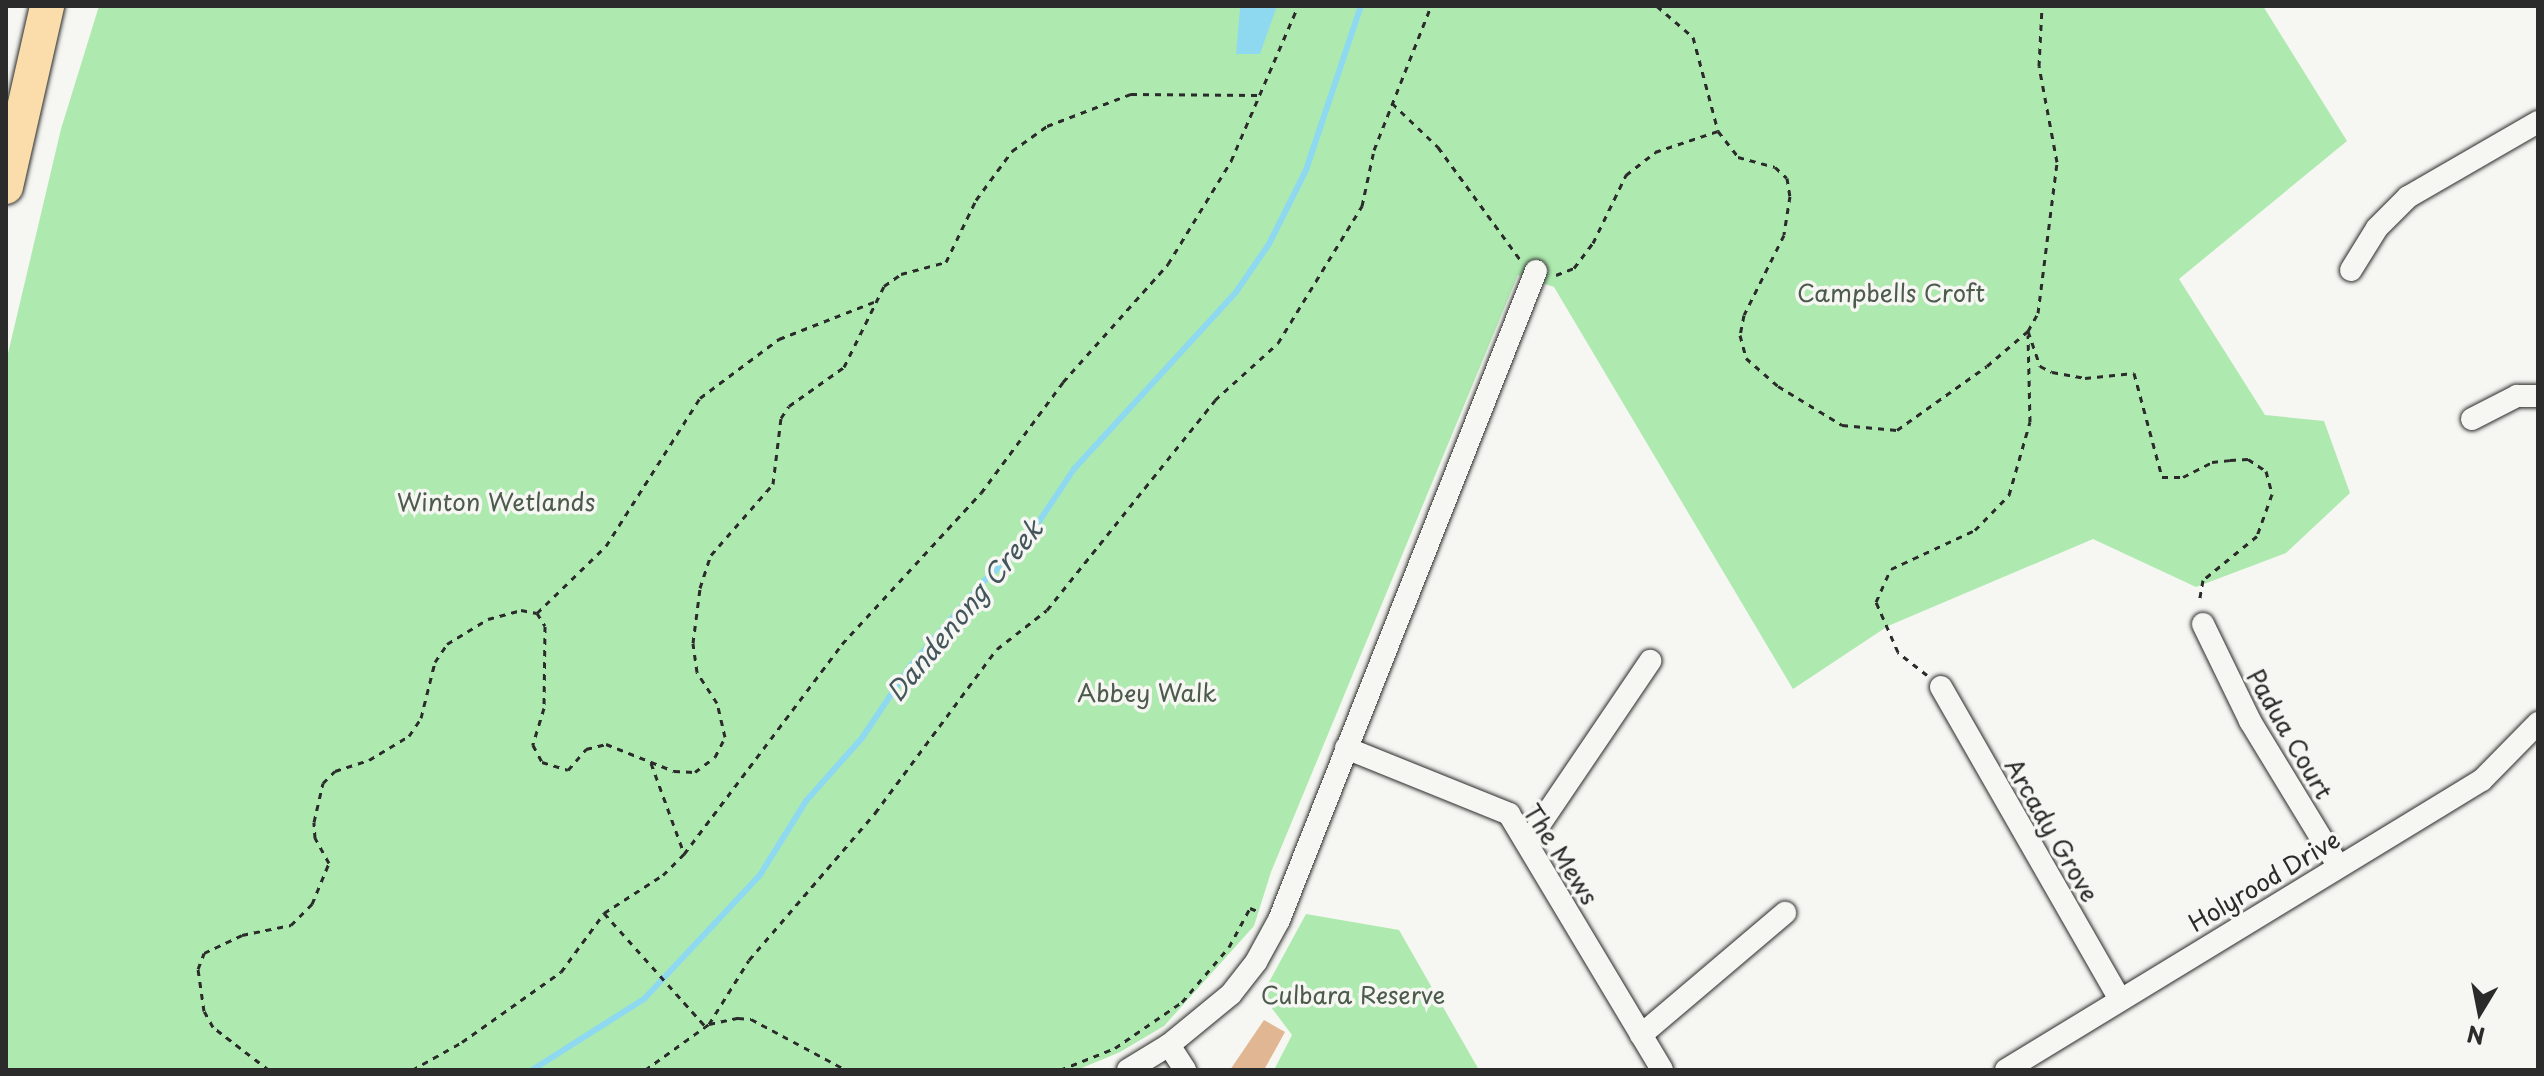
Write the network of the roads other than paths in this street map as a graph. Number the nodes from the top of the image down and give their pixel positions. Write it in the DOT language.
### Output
graph roads {
  1 [pos="49,6"];
  2 [pos="2538,122"];
  3 [pos="6,187"];
  4 [pos="2351,270"];
  5 [pos="1536,271"];
  6 [pos="2538,396"];
  7 [pos="2472,419"];
  8 [pos="2203,624"];
  9 [pos="1650,661"];
  10 [pos="1941,687"];
  11 [pos="2538,723"];
  12 [pos="1346,748"];
  13 [pos="1527,843"];
  14 [pos="2338,866"];
  15 [pos="1785,913"];
  16 [pos="2119,998"];
  17 [pos="1641,1035"];
  18 [pos="1169,1045"];
  19 [pos="1128,1070"];
  20 [pos="1185,1070"];
  21 [pos="1662,1070"];
  22 [pos="2006,1070"];
  1 -- 3 [label="highway"];
  2 -- 4 [label="street"];
  5 -- 12 [label="street"];
  6 -- 7 [label="street"];
  8 -- 14 [label="street, Padua Court"];
  9 -- 13 [label="street"];
  10 -- 16 [label="street, Arcady Grove"];
  11 -- 14 [label="street, Holyrood Drive"];
  12 -- 13 [label="street, The Mews"];
  12 -- 18 [label="street"];
  13 -- 17 [label="street, The Mews"];
  14 -- 16 [label="street, Holyrood Drive"];
  15 -- 17 [label="street"];
  16 -- 22 [label="street, Holyrood Drive"];
  17 -- 21 [label="street, The Mews"];
  18 -- 19 [label="street"];
  18 -- 20 [label="street"];
}
